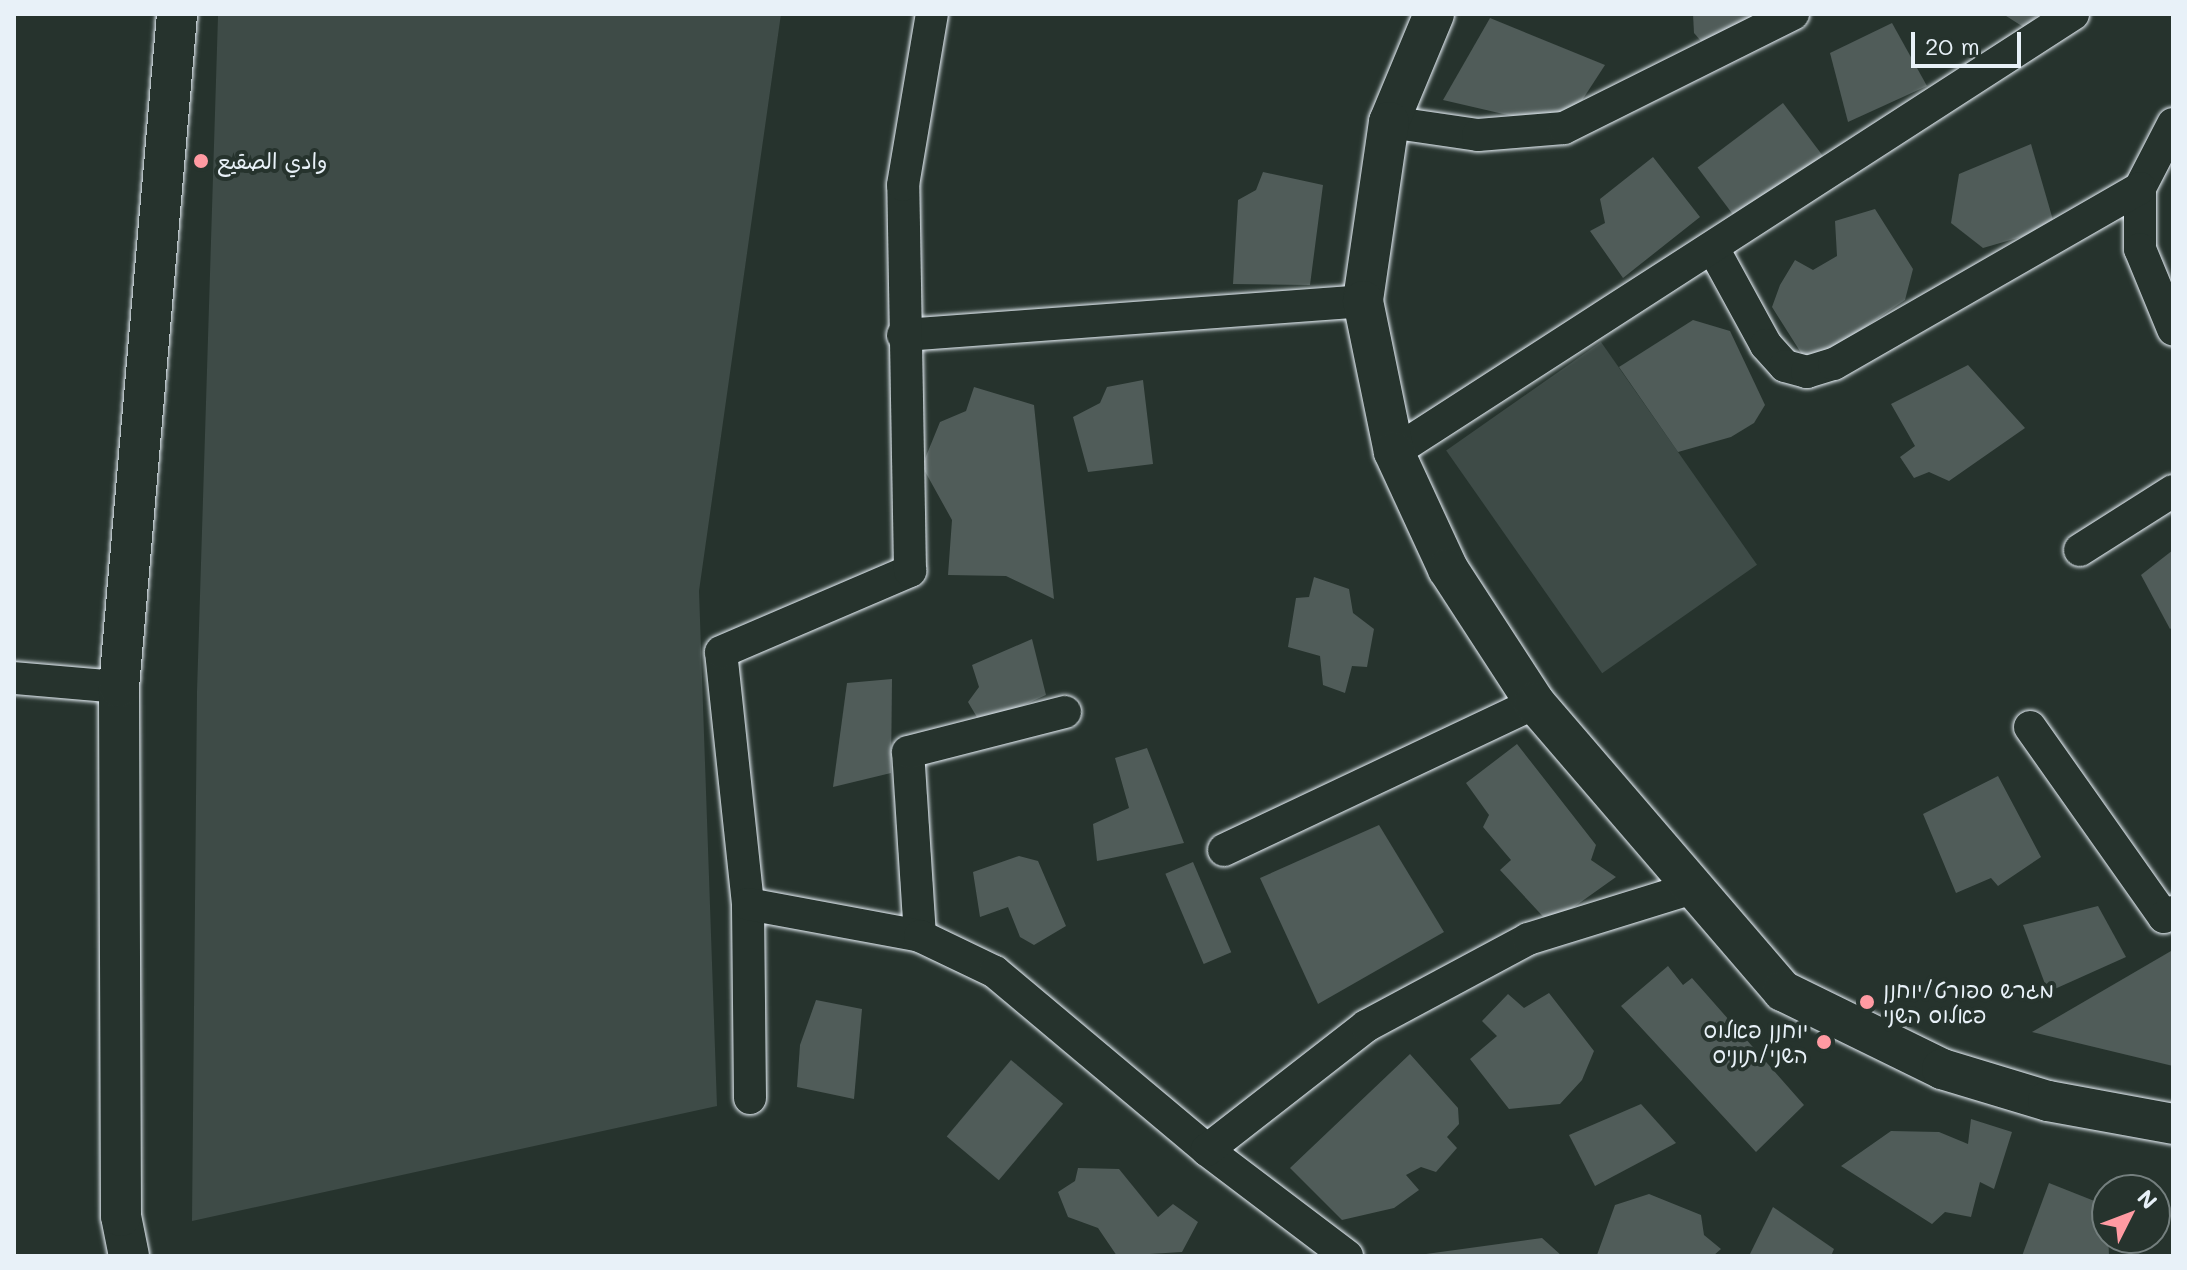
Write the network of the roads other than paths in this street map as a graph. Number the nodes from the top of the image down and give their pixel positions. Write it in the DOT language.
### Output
graph roads {
  1 [pos="197,14"];
  2 [pos="932,14"];
  3 [pos="1434,14"];
  4 [pos="1793,14"];
  5 [pos="2073,14"];
  6 [pos="174,31"];
  7 [pos="1389,122"];
  8 [pos="2173,124"];
  9 [pos="2140,188"];
  10 [pos="1714,250"];
  11 [pos="1363,301"];
  12 [pos="2173,329"];
  13 [pos="903,335"];
  14 [pos="1394,452"];
  15 [pos="2173,491"];
  16 [pos="2080,550"];
  17 [pos="14,678"];
  18 [pos="119,687"];
  19 [pos="1535,703"];
  20 [pos="1065,712"];
  21 [pos="2030,727"];
  22 [pos="1224,850"];
  23 [pos="1690,889"];
  24 [pos="748,904"];
  25 [pos="2173,912"];
  26 [pos="920,936"];
  27 [pos="750,1098"];
  28 [pos="2173,1124"];
  29 [pos="1207,1150"];
  30 [pos="129,1256"];
  31 [pos="1347,1256"];
  1 -- 6 [label="street"];
  2 -- 13 [label="street"];
  3 -- 7 [label="street"];
  4 -- 7 [label="street"];
  5 -- 10 [label="street"];
  6 -- 18 [label="street"];
  7 -- 11 [label="street"];
  8 -- 9 [label="street"];
  9 -- 10 [label="street"];
  9 -- 12 [label="street"];
  10 -- 14 [label="street"];
  11 -- 13 [label="street"];
  11 -- 14 [label="street"];
  13 -- 24 [label="street"];
  14 -- 19 [label="street"];
  15 -- 16 [label="street"];
  17 -- 18 [label="street"];
  18 -- 30 [label="street"];
  19 -- 22 [label="street"];
  19 -- 23 [label="street"];
  20 -- 26 [label="street"];
  21 -- 25 [label="street"];
  23 -- 28 [label="street"];
  23 -- 29 [label="street"];
  24 -- 26 [label="street"];
  24 -- 27 [label="street"];
  26 -- 29 [label="street"];
  29 -- 31 [label="street"];
}
